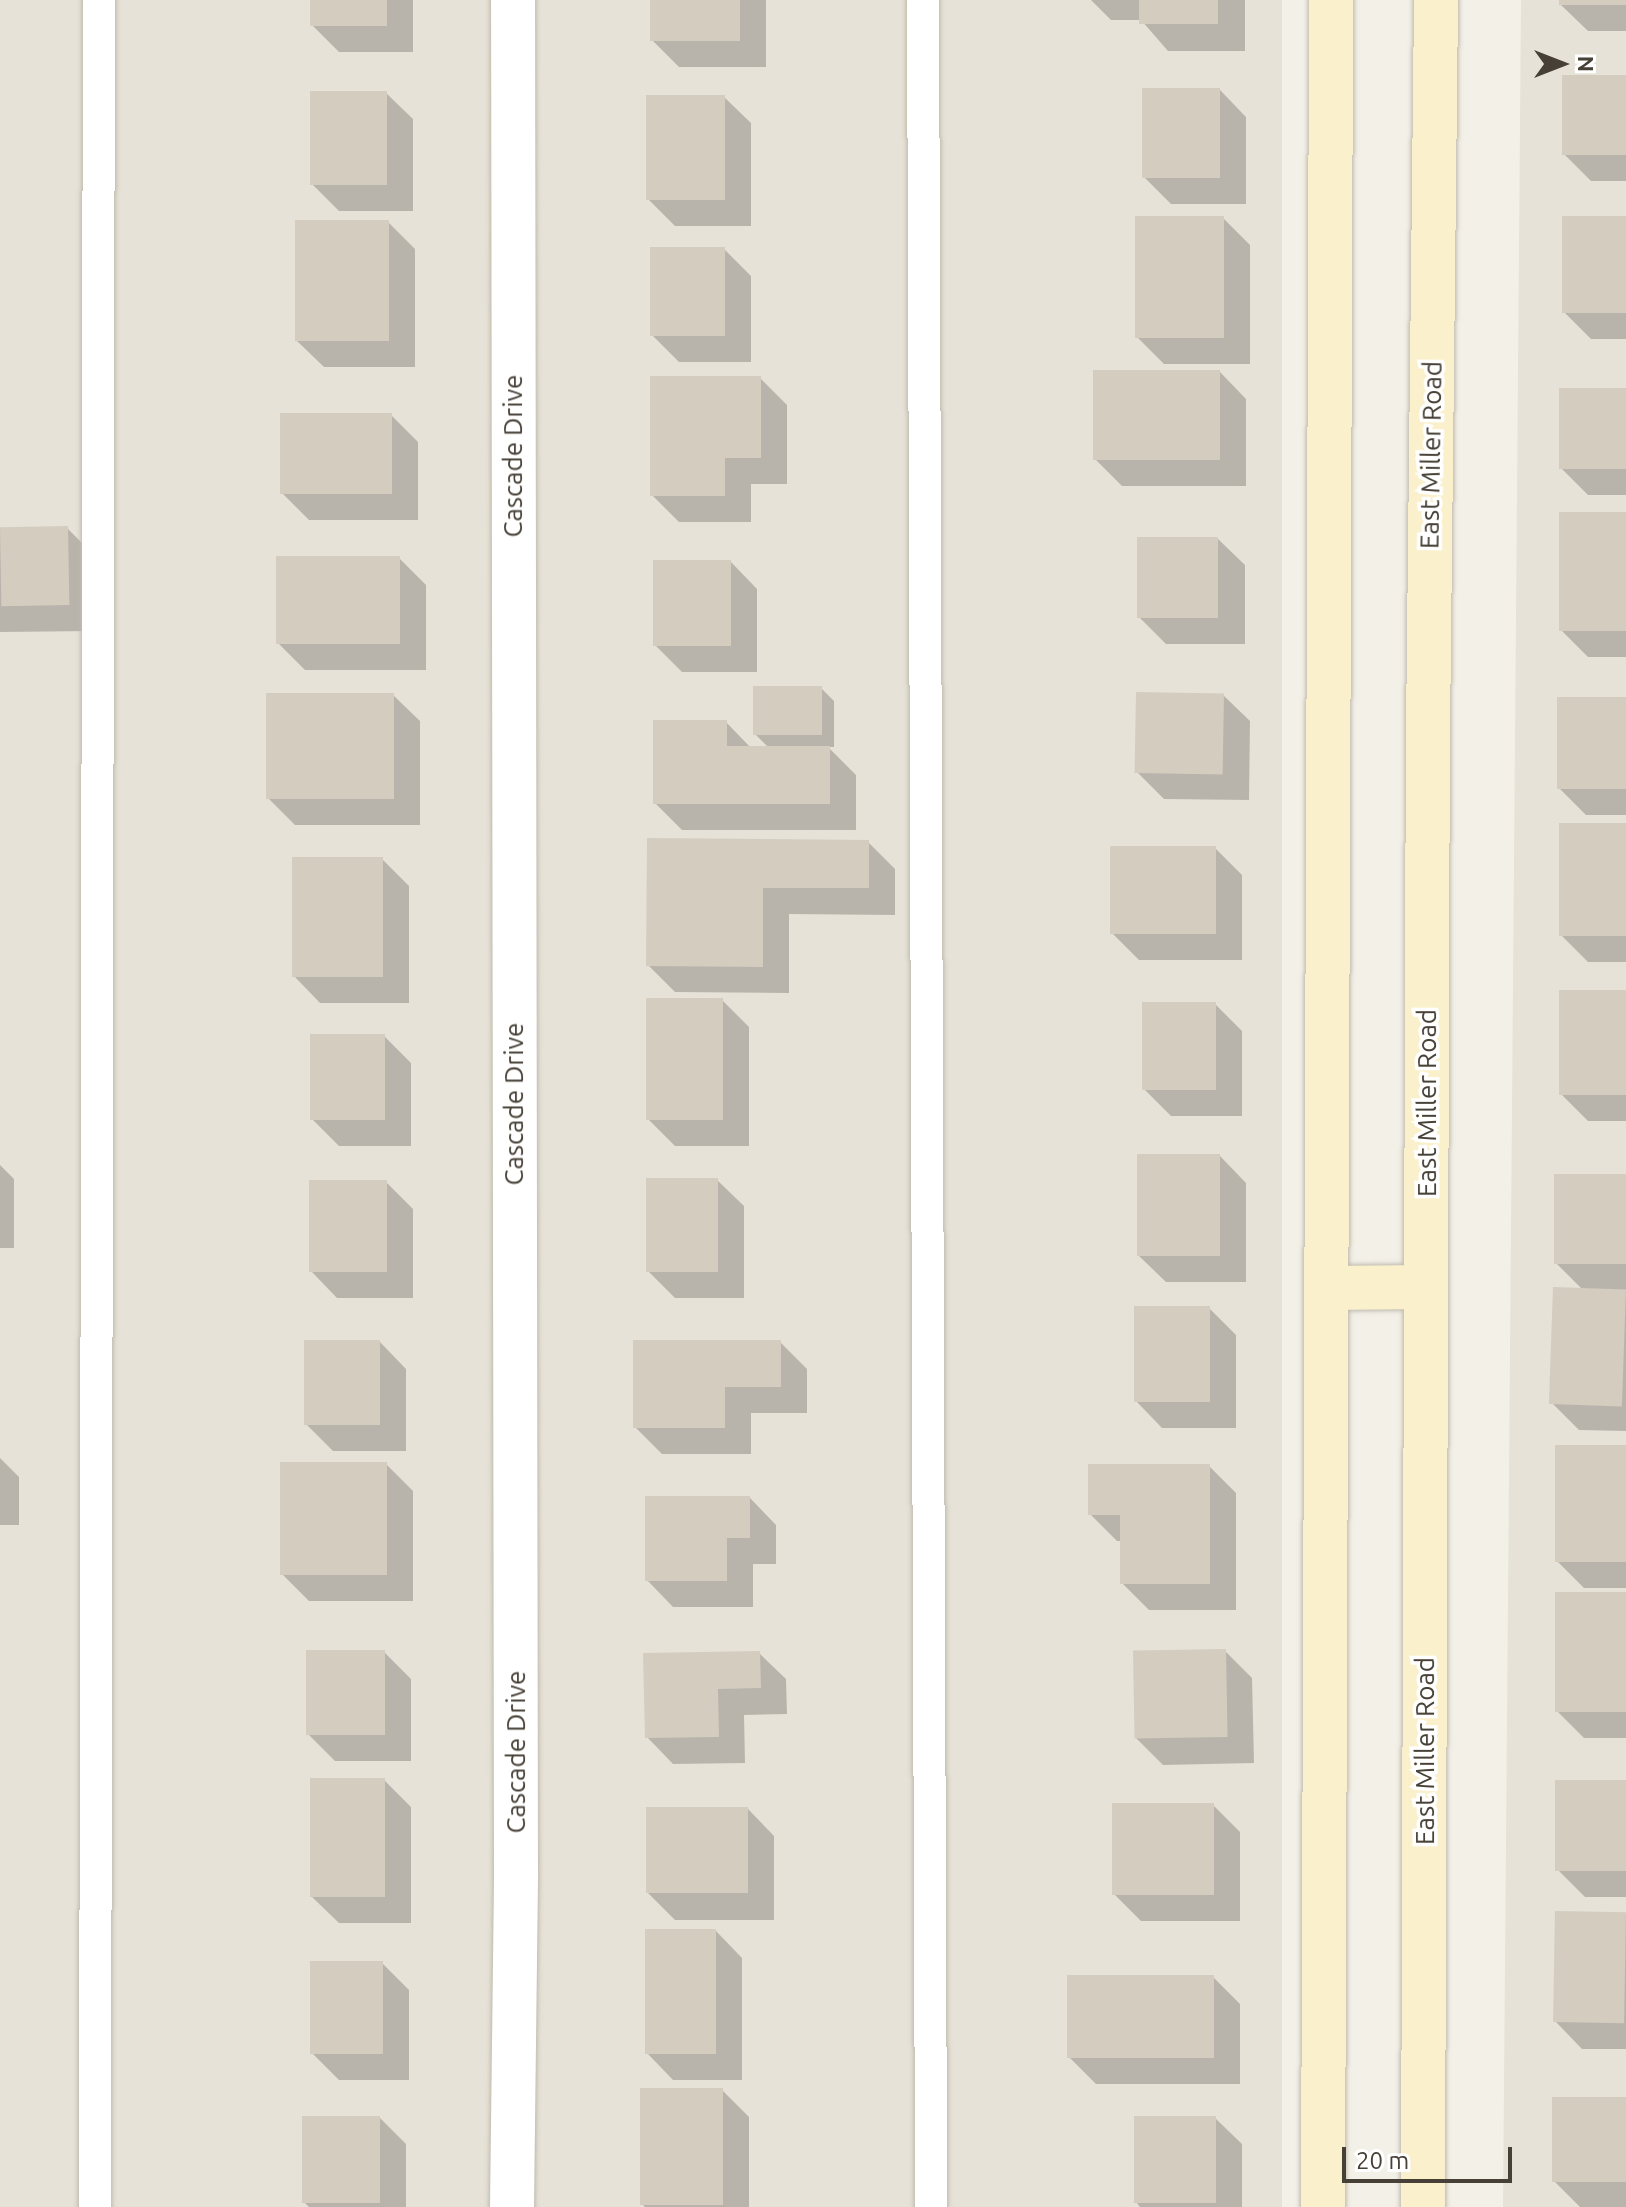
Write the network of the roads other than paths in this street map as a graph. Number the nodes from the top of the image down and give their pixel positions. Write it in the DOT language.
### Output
graph roads {
  1 [pos="99,0"];
  2 [pos="513,0"];
  3 [pos="923,0"];
  4 [pos="1331,0"];
  5 [pos="1436,0"];
  6 [pos="1426,1287"];
  7 [pos="1326,1288"];
  8 [pos="95,2207"];
  9 [pos="512,2207"];
  10 [pos="931,2207"];
  11 [pos="1323,2207"];
  12 [pos="1423,2207"];
  1 -- 8 [label="lane"];
  2 -- 9 [label="street, Cascade Drive"];
  3 -- 10 [label="lane"];
  4 -- 7 [label="main road"];
  5 -- 6 [label="main road, East Miller Road"];
  6 -- 7 [label="main road"];
  6 -- 12 [label="main road, East Miller Road"];
  7 -- 11 [label="main road"];
}
